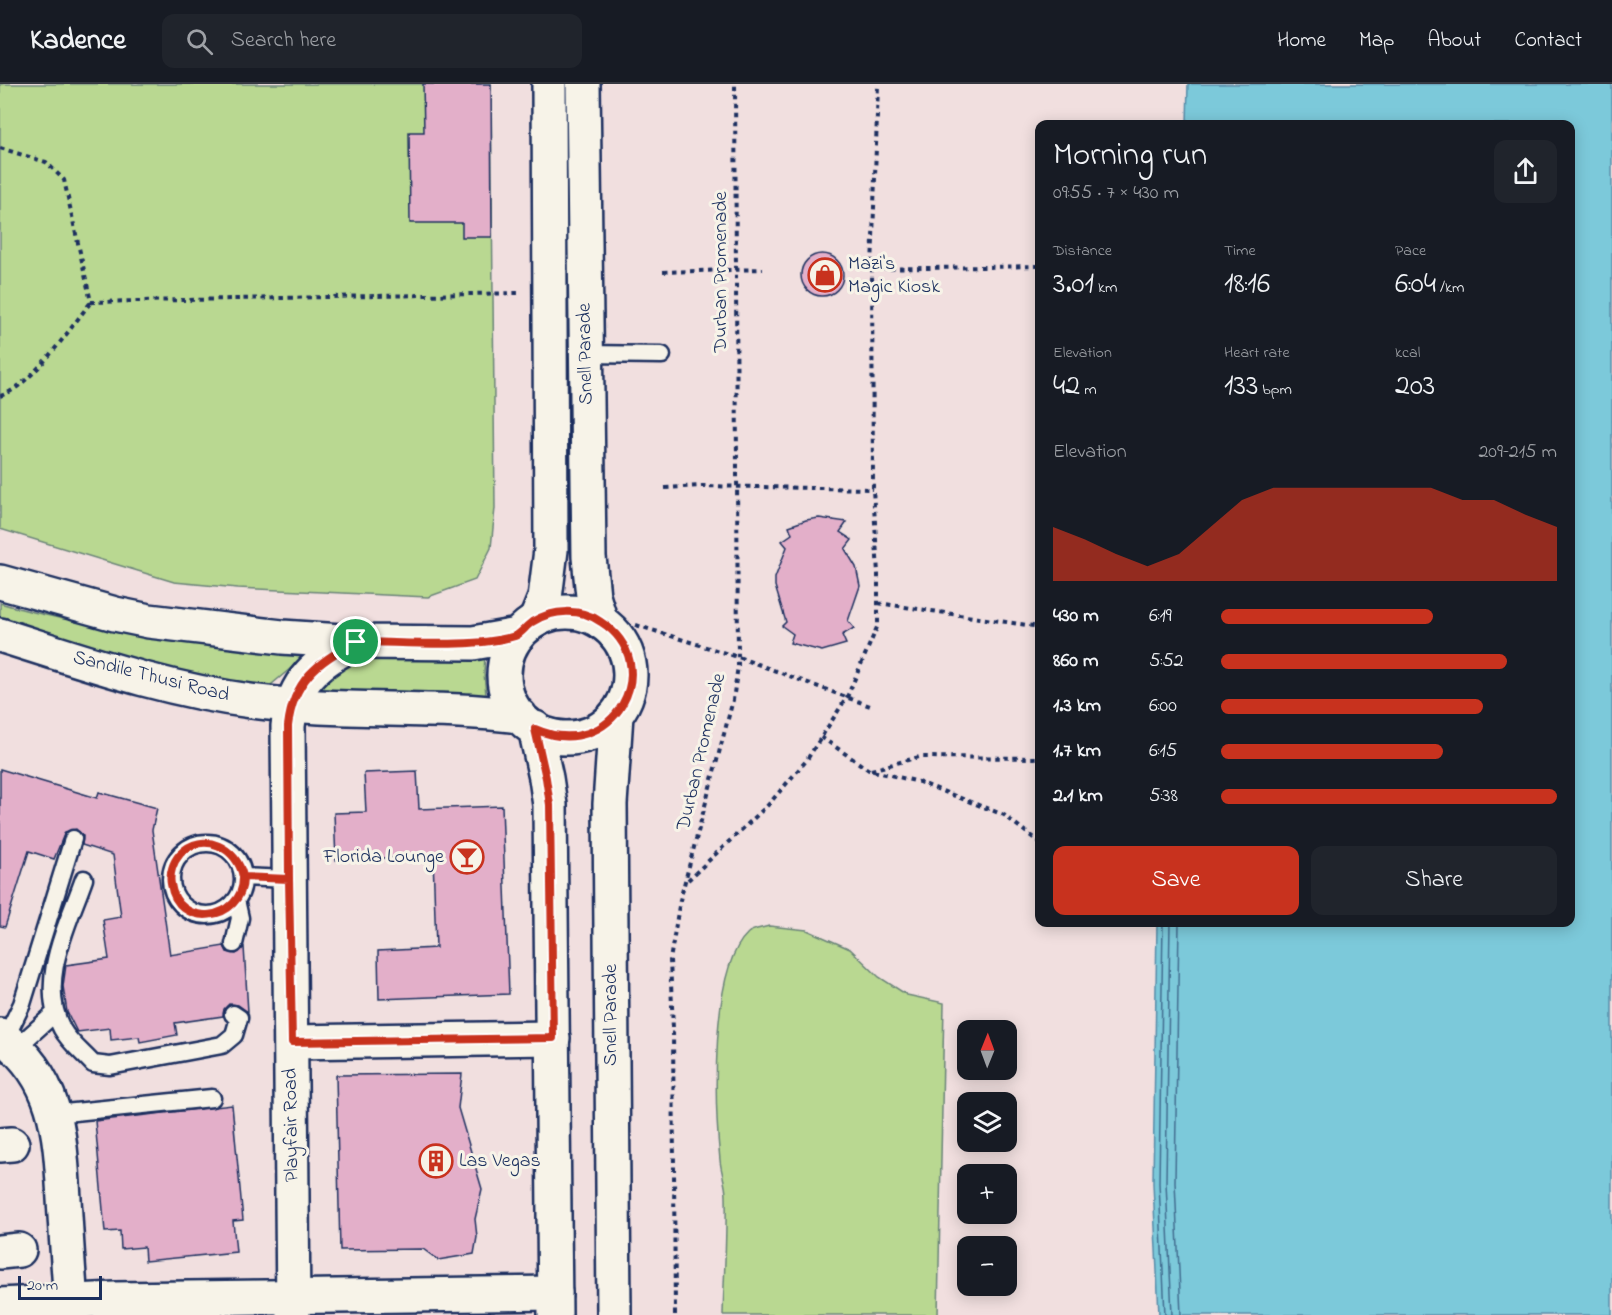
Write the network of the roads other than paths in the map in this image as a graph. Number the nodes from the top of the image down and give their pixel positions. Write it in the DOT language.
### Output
graph roads {
  1 [pos="549,84"];
  2 [pos="583,84"];
  3 [pos="586,354"];
  4 [pos="662,355"];
  5 [pos="0,582"];
  6 [pos="601,622"];
  7 [pos="527,628"];
  8 [pos="0,635"];
  9 [pos="356,642"];
  10 [pos="290,704"];
  11 [pos="616,715"];
  12 [pos="527,722"];
  13 [pos="73,839"];
  14 [pos="243,877"];
  15 [pos="84,879"];
  16 [pos="289,879"];
  17 [pos="236,900"];
  18 [pos="234,944"];
  19 [pos="55,1013"];
  20 [pos="233,1014"];
  21 [pos="553,1038"];
  22 [pos="7,1041"];
  23 [pos="292,1042"];
  24 [pos="212,1098"];
  25 [pos="55,1114"];
  26 [pos="71,1301"];
  27 [pos="555,1304"];
  28 [pos="0,1305"];
  29 [pos="293,1305"];
  30 [pos="614,1315"];
  1 -- 7 [label="street, Snell Parade"];
  2 -- 3 [label="street, Snell Parade"];
  3 -- 4 [label="lane"];
  3 -- 6 [label="street, Snell Parade"];
  5 -- 9 [label="street"];
  6 -- 7 [label="street"];
  6 -- 11 [label="street"];
  7 -- 9 [label="street"];
  7 -- 12 [label="street"];
  8 -- 10 [label="street, Sandile Thusi Road"];
  9 -- 10 [label="street, Playfair Road"];
  10 -- 12 [label="street, Sandile Thusi Road"];
  10 -- 16 [label="street, Playfair Road"];
  11 -- 12 [label="street"];
  11 -- 30 [label="street, Snell Parade"];
  12 -- 21 [label="street"];
  13 -- 22 [label="lane"];
  14 -- 16 [label="lane"];
  14 -- 17 [label="lane"];
  14 -- 17 [label="lane"];
  15 -- 19 [label="lane"];
  16 -- 23 [label="street, Playfair Road"];
  17 -- 18 [label="lane"];
  19 -- 20 [label="lane"];
  19 -- 22 [label="lane"];
  21 -- 23 [label="street"];
  21 -- 27 [label="street"];
  22 -- 25 [label="street"];
  23 -- 29 [label="street, Playfair Road"];
  24 -- 25 [label="lane"];
  25 -- 26 [label="street"];
  26 -- 28 [label="street"];
  26 -- 29 [label="street"];
  27 -- 29 [label="street"];
}
